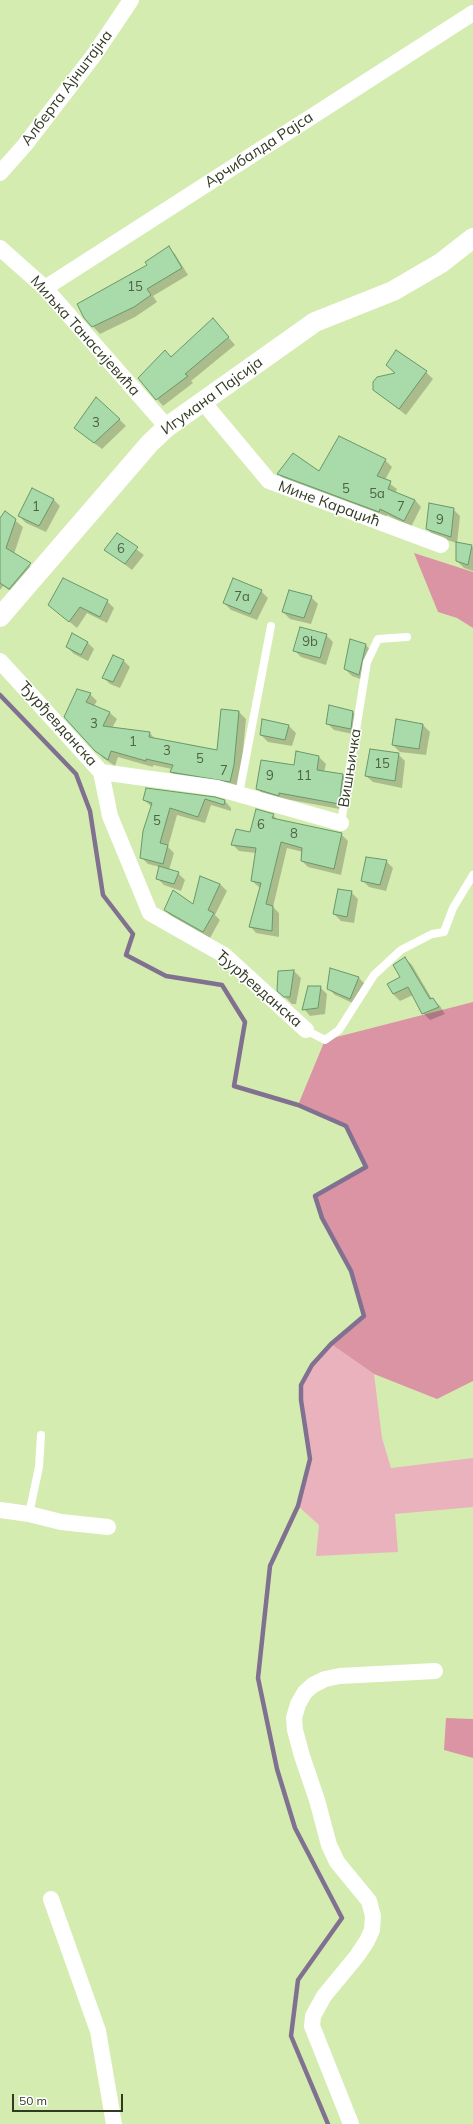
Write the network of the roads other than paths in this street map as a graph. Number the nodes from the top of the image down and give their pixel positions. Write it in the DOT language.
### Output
graph roads {
  1 [pos="131,0"];
  2 [pos="473,13"];
  3 [pos="0,173"];
  4 [pos="473,238"];
  5 [pos="0,248"];
  6 [pos="45,288"];
  7 [pos="203,402"];
  8 [pos="167,427"];
  9 [pos="441,545"];
  10 [pos="0,617"];
  11 [pos="271,626"];
  12 [pos="407,636"];
  13 [pos="0,661"];
  14 [pos="101,772"];
  15 [pos="239,794"];
  16 [pos="341,823"];
  17 [pos="473,875"];
  18 [pos="306,1030"];
  19 [pos="41,1435"];
  20 [pos="0,1510"];
  21 [pos="29,1514"];
  22 [pos="108,1527"];
  23 [pos="435,1671"];
  24 [pos="51,1899"];
  25 [pos="114,2124"];
  26 [pos="351,2124"];
  1 -- 3 [label="street, Алберта Ајнштајна"];
  2 -- 6 [label="street, Арчибалда Рајса"];
  4 -- 7 [label="street, Игумана Пајсија"];
  5 -- 6 [label="street, Миљка Танасијевића"];
  6 -- 8 [label="street, Миљка Танасијевића"];
  7 -- 8 [label="street, Игумана Пајсија"];
  7 -- 9 [label="street, Мине Караџић"];
  8 -- 10 [label="street, Игумана Пајсија"];
  11 -- 15 [label="lane"];
  12 -- 16 [label="lane, Вишњичка"];
  13 -- 14 [label="street, Ђурђевданска"];
  14 -- 15 [label="street, Вишњичка"];
  14 -- 18 [label="street, Ђурђевданска"];
  15 -- 16 [label="street, Вишњичка"];
  17 -- 18 [label="lane, Ђурђевданска"];
  19 -- 21 [label="lane"];
  20 -- 21 [label="street"];
  21 -- 22 [label="street"];
  23 -- 26 [label="street"];
  24 -- 25 [label="street"];
}
